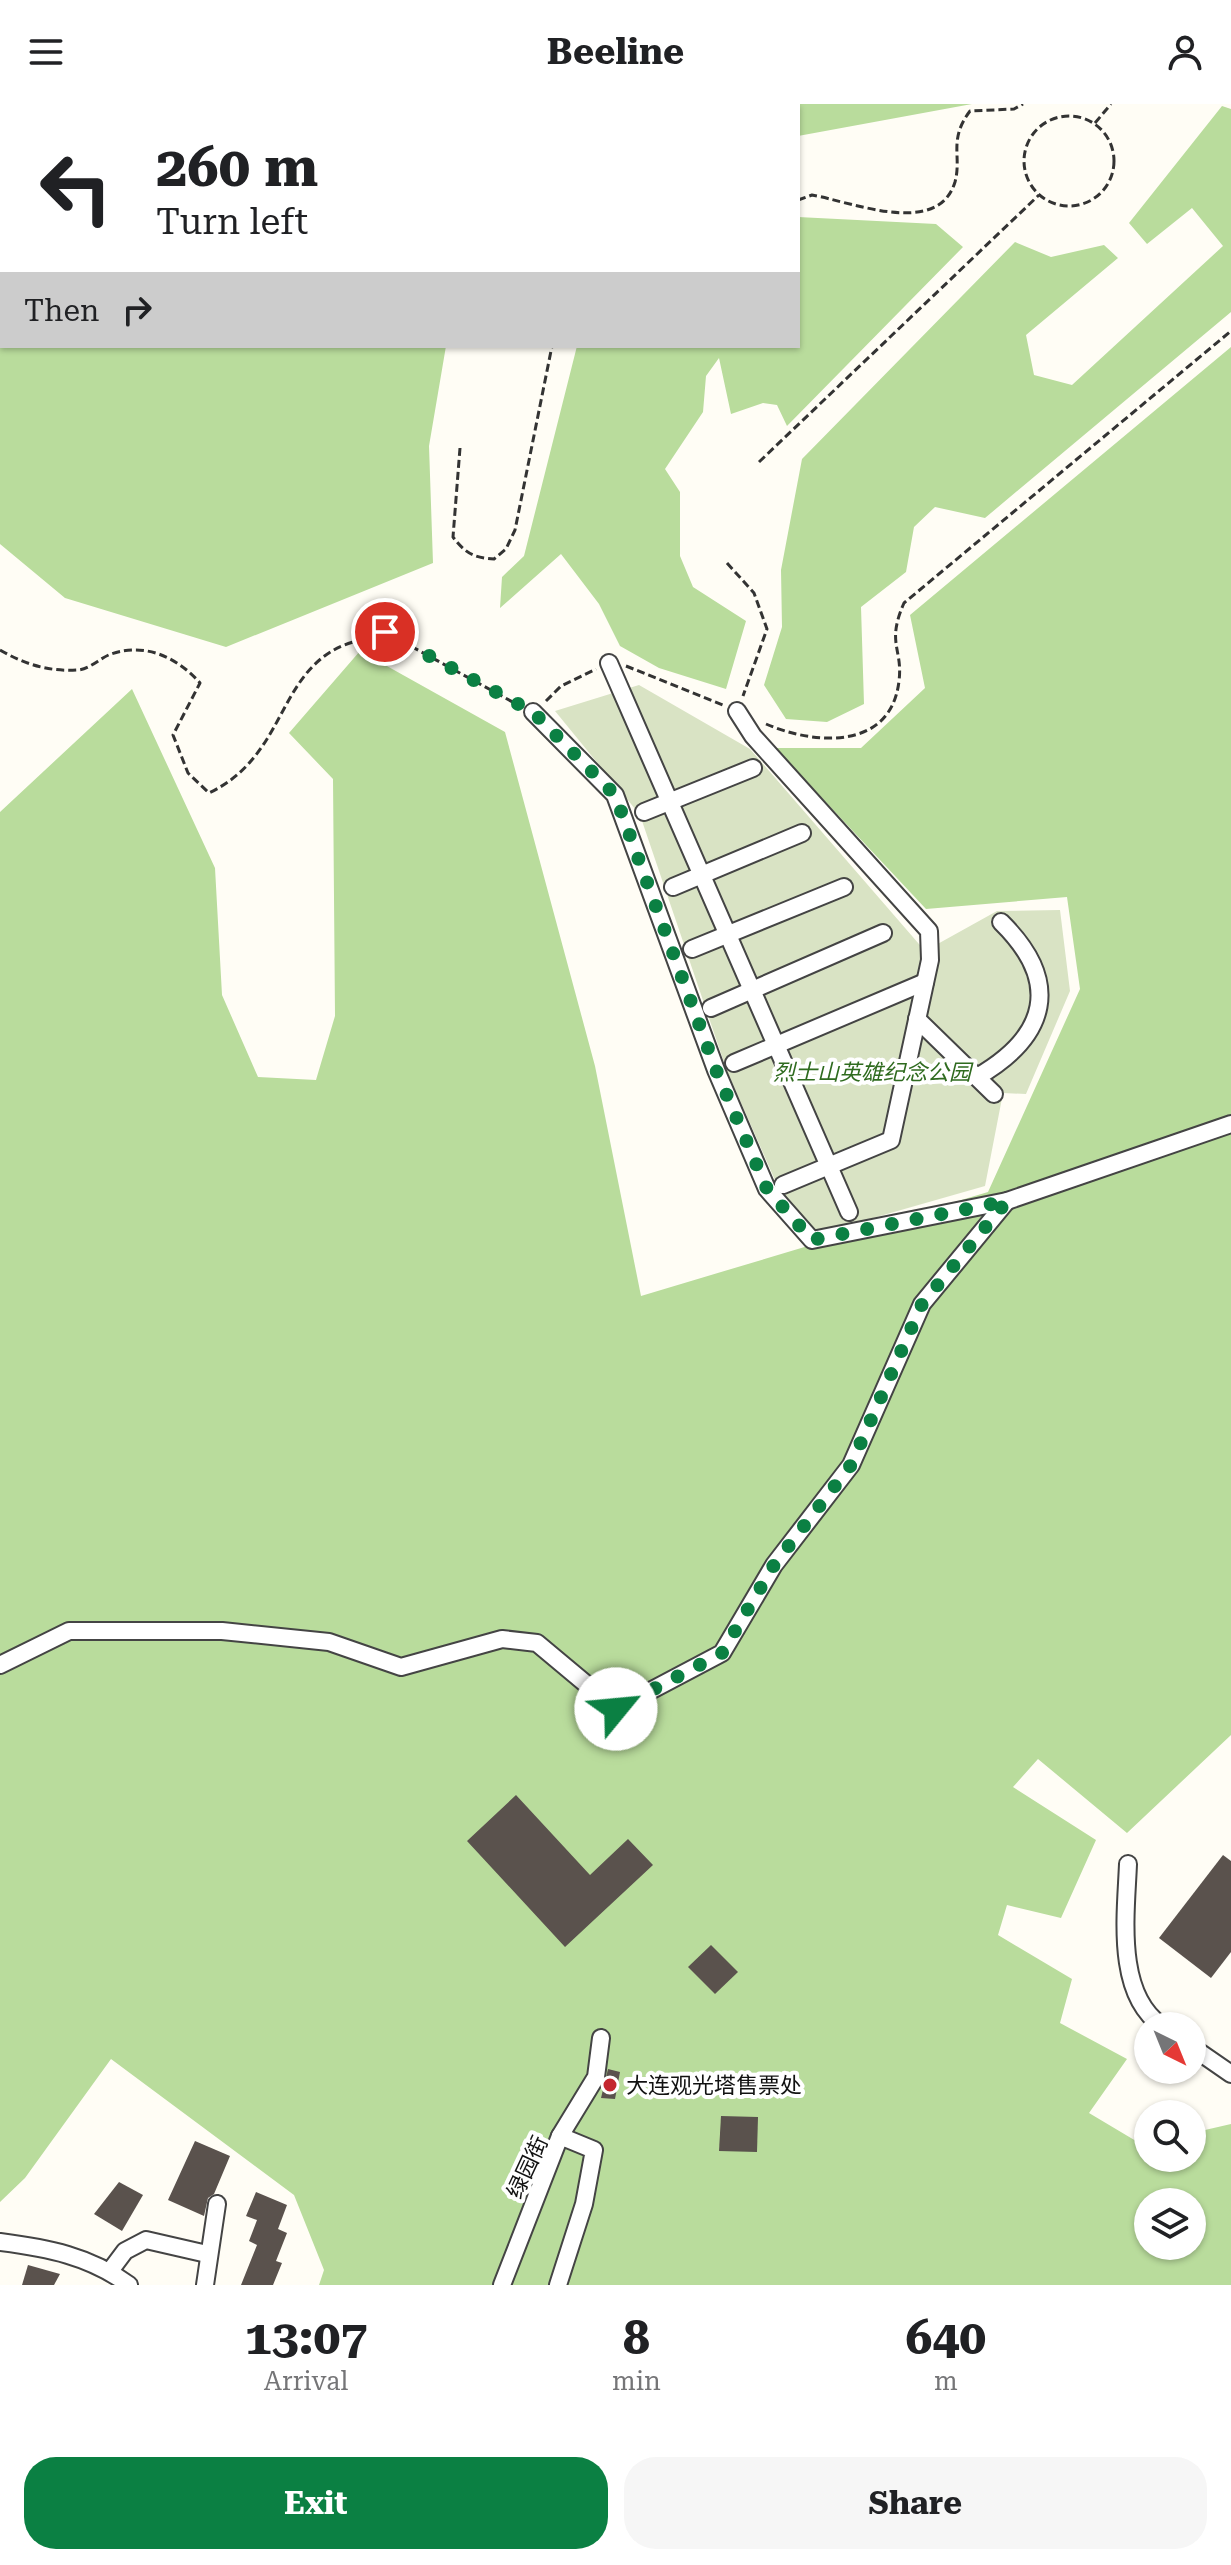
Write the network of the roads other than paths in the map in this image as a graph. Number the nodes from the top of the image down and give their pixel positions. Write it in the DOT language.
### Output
graph roads {
  1 [pos="609,663"];
  2 [pos="737,711"];
  3 [pos="533,712"];
  4 [pos="753,768"];
  5 [pos="671,801"];
  6 [pos="644,812"];
  7 [pos="802,833"];
  8 [pos="702,875"];
  9 [pos="673,887"];
  10 [pos="844,887"];
  11 [pos="1001,922"];
  12 [pos="883,933"];
  13 [pos="728,934"];
  14 [pos="692,949"];
  15 [pos="925,982"];
  16 [pos="752,990"];
  17 [pos="711,1008"];
  18 [pos="917,1019"];
  19 [pos="776,1045"];
  20 [pos="734,1063"];
  21 [pos="977,1077"];
  22 [pos="994,1094"];
  23 [pos="1231,1124"];
  24 [pos="828,1166"];
  25 [pos="783,1185"];
  26 [pos="1007,1201"];
  27 [pos="849,1212"];
  28 [pos="0,1665"];
  29 [pos="1128,1864"];
  30 [pos="1143,2012"];
  31 [pos="601,2038"];
  32 [pos="1206,2057"];
  33 [pos="1231,2074"];
  34 [pos="560,2136"];
  35 [pos="217,2204"];
  36 [pos="0,2242"];
  37 [pos="207,2254"];
  38 [pos="110,2271"];
  39 [pos="129,2285"];
  40 [pos="205,2285"];
  41 [pos="502,2285"];
  42 [pos="558,2285"];
  1 -- 5 [label="street"];
  2 -- 15 [label="street"];
  3 -- 26 [label="street"];
  4 -- 5 [label="street"];
  5 -- 6 [label="street"];
  5 -- 8 [label="street"];
  7 -- 8 [label="street"];
  8 -- 9 [label="street"];
  8 -- 13 [label="street"];
  10 -- 13 [label="street"];
  11 -- 21 [label="street"];
  12 -- 16 [label="street"];
  13 -- 14 [label="street"];
  13 -- 16 [label="street"];
  15 -- 18 [label="street"];
  15 -- 19 [label="street"];
  16 -- 17 [label="street"];
  16 -- 19 [label="street"];
  18 -- 21 [label="street"];
  18 -- 24 [label="street"];
  19 -- 20 [label="street"];
  19 -- 24 [label="street"];
  21 -- 22 [label="street"];
  23 -- 26 [label="street"];
  24 -- 25 [label="street"];
  24 -- 27 [label="street"];
  26 -- 28 [label="street"];
  29 -- 30 [label="street"];
  31 -- 34 [label="street"];
  32 -- 33 [label="street"];
  34 -- 41 [label="street, 绿园街"];
  34 -- 42 [label="street, 绿园街"];
  35 -- 37 [label="street"];
  36 -- 38 [label="street"];
  37 -- 38 [label="street"];
  37 -- 40 [label="street"];
  38 -- 39 [label="street"];
}
